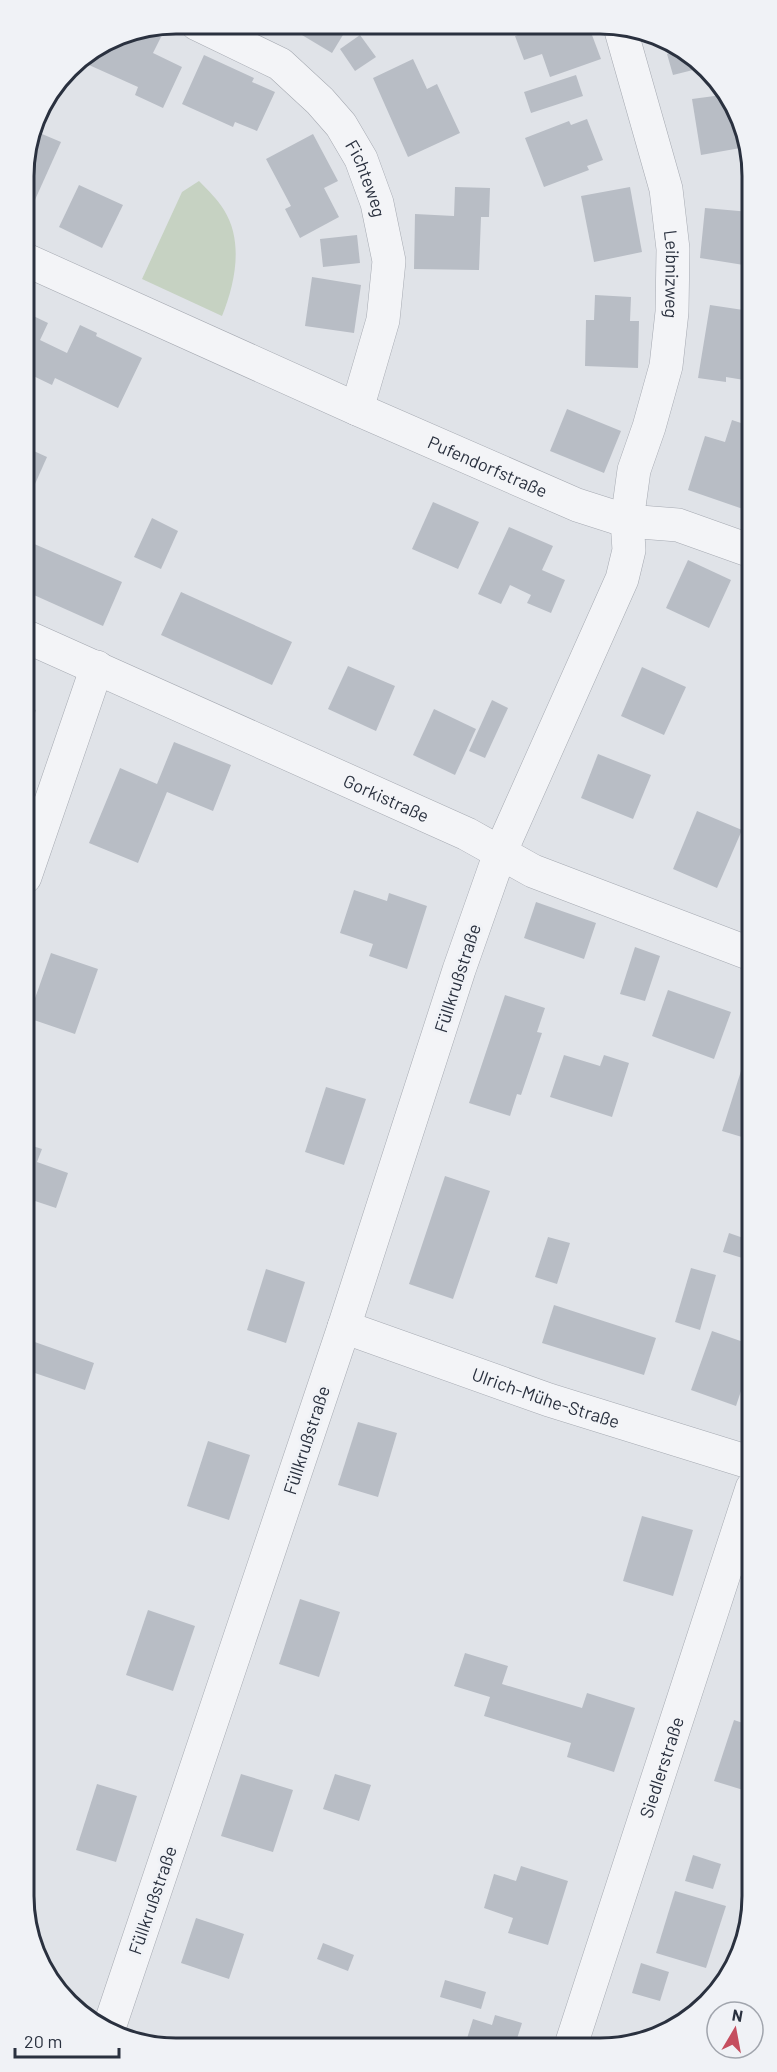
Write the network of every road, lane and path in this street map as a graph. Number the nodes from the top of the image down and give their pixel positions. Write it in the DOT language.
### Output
graph roads {
  1 [pos="218,34"];
  2 [pos="623,36"];
  3 [pos="35,264"];
  4 [pos="357,409"];
  5 [pos="627,520"];
  6 [pos="742,548"];
  7 [pos="35,640"];
  8 [pos="97,667"];
  9 [pos="35,849"];
  10 [pos="500,853"];
  11 [pos="742,951"];
  12 [pos="344,1327"];
  13 [pos="742,1460"];
  14 [pos="742,1519"];
  15 [pos="111,2022"];
  16 [pos="572,2038"];
  1 -- 4 [label="street, Fichteweg"];
  2 -- 5 [label="street, Leibnizweg"];
  3 -- 4 [label="street, Pufendorfstraße"];
  4 -- 5 [label="street, Pufendorfstraße"];
  5 -- 6 [label="street, Pufendorfstraße"];
  5 -- 10 [label="street"];
  7 -- 8 [label="street, Gorkistraße"];
  8 -- 9 [label="street"];
  8 -- 10 [label="street, Gorkistraße"];
  10 -- 11 [label="street, Gorkistraße"];
  10 -- 12 [label="street, Füllkrußstraße"];
  12 -- 13 [label="street, Ulrich-Mühe-Straße"];
  12 -- 15 [label="street, Füllkrußstraße"];
  14 -- 16 [label="street, Siedlerstraße"];
}
